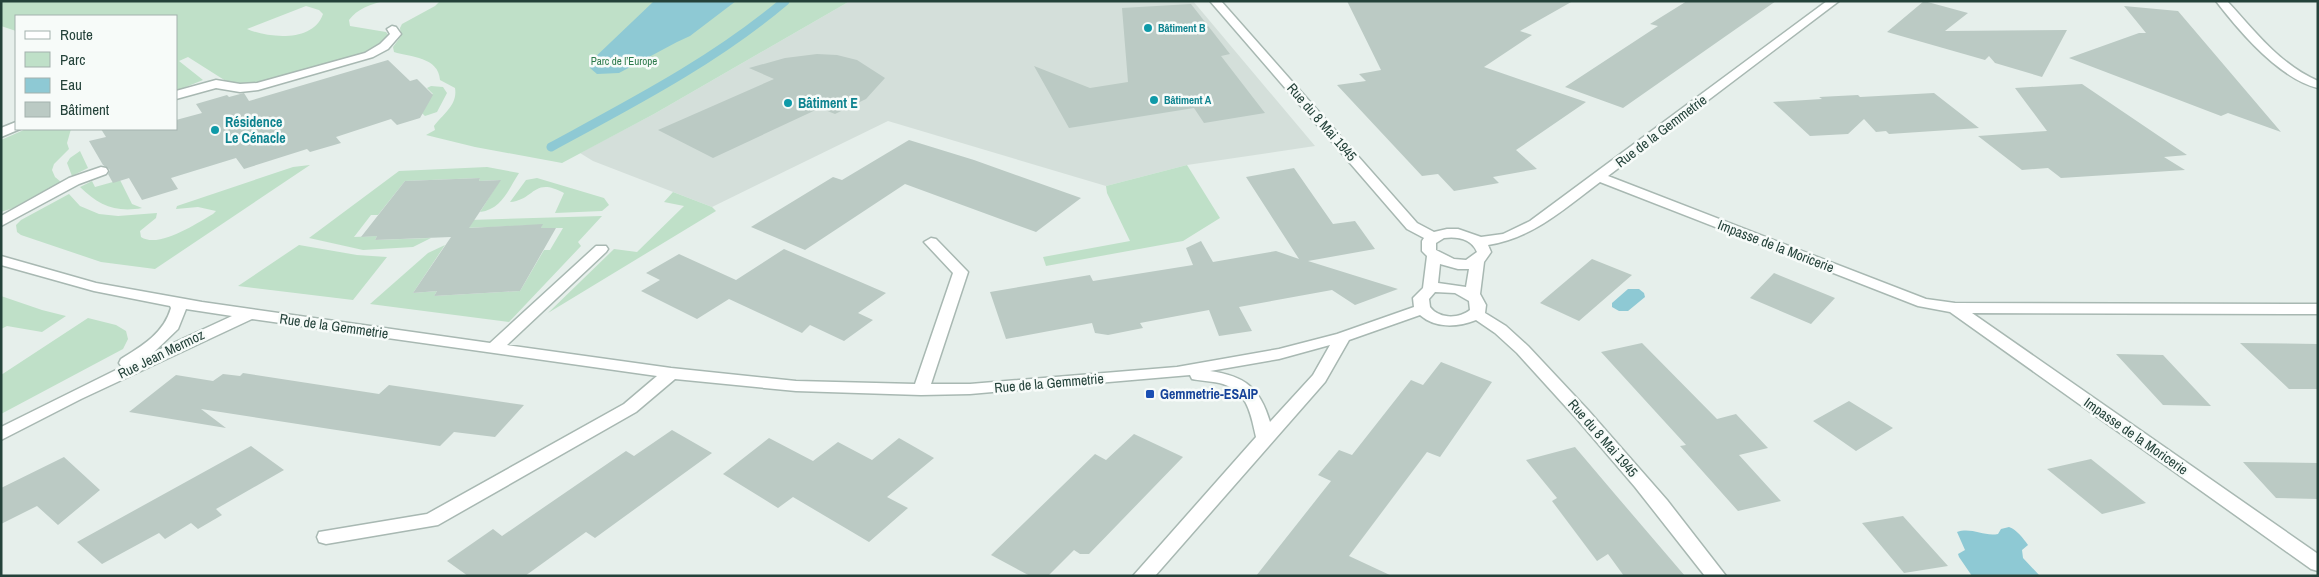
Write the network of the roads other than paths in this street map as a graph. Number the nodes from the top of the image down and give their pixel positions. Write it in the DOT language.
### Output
graph roads {
  1 [pos="1215,1"];
  2 [pos="1834,1"];
  3 [pos="2221,1"];
  4 [pos="392,29"];
  5 [pos="2318,85"];
  6 [pos="178,94"];
  7 [pos="15,126"];
  8 [pos="1,132"];
  9 [pos="101,171"];
  10 [pos="1599,177"];
  11 [pos="1,222"];
  12 [pos="1434,237"];
  13 [pos="931,242"];
  14 [pos="1478,242"];
  15 [pos="601,249"];
  16 [pos="1434,256"];
  17 [pos="1,260"];
  18 [pos="1477,261"];
  19 [pos="1430,289"];
  20 [pos="1472,296"];
  21 [pos="176,302"];
  22 [pos="1955,308"];
  23 [pos="1423,309"];
  24 [pos="2318,309"];
  25 [pos="248,314"];
  26 [pos="1476,314"];
  27 [pos="1343,336"];
  28 [pos="494,348"];
  29 [pos="1177,372"];
  30 [pos="671,373"];
  31 [pos="920,390"];
  32 [pos="75,395"];
  33 [pos="1,434"];
  34 [pos="1265,437"];
  35 [pos="326,537"];
  36 [pos="2318,564"];
  37 [pos="1143,576"];
  38 [pos="1716,576"];
  1 -- 12 [label="street, Rue du 8 Mai 1945"];
  2 -- 10 [label="street, Rue de la Gemmetrie"];
  3 -- 5 [label="street"];
  4 -- 6 [label="street"];
  7 -- 8 [label="street"];
  9 -- 11 [label="street"];
  10 -- 14 [label="street, Rue de la Gemmetrie"];
  10 -- 22 [label="street, Impasse de la Moricerie"];
  12 -- 14 [label="street"];
  12 -- 16 [label="street"];
  13 -- 31 [label="street"];
  14 -- 18 [label="street"];
  15 -- 28 [label="street"];
  16 -- 18 [label="street"];
  16 -- 19 [label="street"];
  17 -- 21 [label="street, Rue de la Gemmetrie"];
  18 -- 20 [label="street"];
  19 -- 20 [label="street"];
  19 -- 23 [label="street"];
  20 -- 26 [label="street"];
  21 -- 25 [label="street, Rue de la Gemmetrie"];
  21 -- 32 [label="street, Rue Jean Mermoz"];
  22 -- 24 [label="street, Impasse de la Moricerie"];
  22 -- 36 [label="street, Impasse de la Moricerie"];
  23 -- 26 [label="street"];
  23 -- 27 [label="street, Rue de la Gemmetrie"];
  25 -- 28 [label="street, Rue de la Gemmetrie"];
  25 -- 32 [label="street, Rue Jean Mermoz"];
  26 -- 38 [label="street, Rue du 8 Mai 1945"];
  27 -- 29 [label="street, Rue de la Gemmetrie"];
  27 -- 34 [label="street"];
  28 -- 30 [label="street, Rue de la Gemmetrie"];
  29 -- 31 [label="street, Rue de la Gemmetrie"];
  29 -- 34 [label="street, Rue de la Gemmetrie"];
  30 -- 31 [label="street, Rue de la Gemmetrie"];
  30 -- 35 [label="street"];
  32 -- 33 [label="street, Rue Jean Mermoz"];
  34 -- 37 [label="street"];
}
